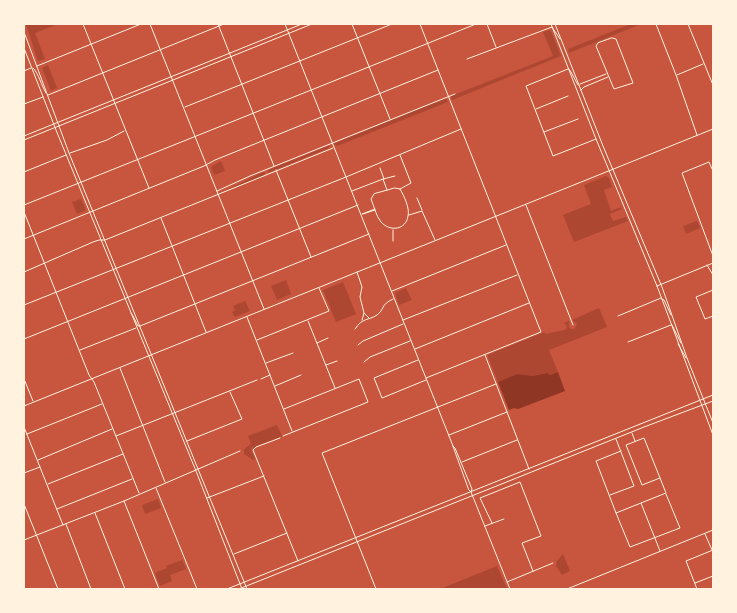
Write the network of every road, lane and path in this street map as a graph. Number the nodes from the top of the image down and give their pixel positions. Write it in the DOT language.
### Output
graph roads {
  1 [pos="83,24"];
  2 [pos="141,24"];
  3 [pos="150,24"];
  4 [pos="224,24"];
  5 [pos="285,24"];
  6 [pos="302,24"];
  7 [pos="312,24"];
  8 [pos="352,24"];
  9 [pos="392,24"];
  10 [pos="420,24"];
  11 [pos="476,24"];
  12 [pos="487,24"];
  13 [pos="550,24"];
  14 [pos="555,24"];
  15 [pos="558,24"];
  16 [pos="656,24"];
  17 [pos="688,24"];
  18 [pos="218,25"];
  19 [pos="552,26"];
  20 [pos="287,30"];
  21 [pos="24,32"];
  22 [pos="288,34"];
  23 [pos="358,38"];
  24 [pos="561,40"];
  25 [pos="427,43"];
  26 [pos="91,44"];
  27 [pos="496,47"];
  28 [pos="24,48"];
  29 [pos="160,50"];
  30 [pos="229,53"];
  31 [pos="231,57"];
  32 [pos="467,59"];
  33 [pos="299,61"];
  34 [pos="704,63"];
  35 [pos="37,66"];
  36 [pos="369,67"];
  37 [pos="32,68"];
  38 [pos="568,69"];
  39 [pos="438,70"];
  40 [pos="24,71"];
  41 [pos="102,73"];
  42 [pos="607,73"];
  43 [pos="676,75"];
  44 [pos="172,77"];
  45 [pos="608,77"];
  46 [pos="173,80"];
  47 [pos="242,84"];
  48 [pos="578,85"];
  49 [pos="713,85"];
  50 [pos="310,89"];
  51 [pos="581,91"];
  52 [pos="380,93"];
  53 [pos="455,94"];
  54 [pos="48,95"];
  55 [pos="448,96"];
  56 [pos="568,96"];
  57 [pos="43,97"];
  58 [pos="113,100"];
  59 [pos="24,104"];
  60 [pos="115,104"];
  61 [pos="184,108"];
  62 [pos="535,109"];
  63 [pos="254,113"];
  64 [pos="321,117"];
  65 [pos="390,119"];
  66 [pos="578,120"];
  67 [pos="58,122"];
  68 [pos="54,124"];
  69 [pos="59,126"];
  70 [pos="55,128"];
  71 [pos="461,129"];
  72 [pos="713,129"];
  73 [pos="125,131"];
  74 [pos="544,133"];
  75 [pos="697,135"];
  76 [pos="24,136"];
  77 [pos="196,137"];
  78 [pos="596,139"];
  79 [pos="24,140"];
  80 [pos="265,140"];
  81 [pos="332,143"];
  82 [pos="334,148"];
  83 [pos="69,153"];
  84 [pos="66,155"];
  85 [pos="400,155"];
  86 [pos="137,160"];
  87 [pos="206,164"];
  88 [pos="274,167"];
  89 [pos="380,168"];
  90 [pos="265,170"];
  91 [pos="276,170"];
  92 [pos="613,170"];
  93 [pos="24,172"];
  94 [pos="609,172"];
  95 [pos="713,172"];
  96 [pos="268,175"];
  97 [pos="395,176"];
  98 [pos="346,177"];
  99 [pos="384,179"];
  100 [pos="81,182"];
  101 [pos="78,183"];
  102 [pos="149,189"];
  103 [pos="400,189"];
  104 [pos="387,190"];
  105 [pos="217,191"];
  106 [pos="352,191"];
  107 [pos="218,195"];
  108 [pos="418,198"];
  109 [pos="288,200"];
  110 [pos="24,205"];
  111 [pos="358,205"];
  112 [pos="526,205"];
  113 [pos="93,211"];
  114 [pos="422,211"];
  115 [pos="24,212"];
  116 [pos="89,212"];
  117 [pos="362,214"];
  118 [pos="408,215"];
  119 [pos="495,217"];
  120 [pos="161,218"];
  121 [pos="229,223"];
  122 [pos="299,228"];
  123 [pos="393,229"];
  124 [pos="369,234"];
  125 [pos="34,235"];
  126 [pos="24,239"];
  127 [pos="101,240"];
  128 [pos="105,240"];
  129 [pos="436,241"];
  130 [pos="393,242"];
  131 [pos="506,245"];
  132 [pos="172,246"];
  133 [pos="241,252"];
  134 [pos="713,256"];
  135 [pos="311,257"];
  136 [pos="380,263"];
  137 [pos="713,263"];
  138 [pos="45,264"];
  139 [pos="707,265"];
  140 [pos="116,268"];
  141 [pos="113,270"];
  142 [pos="24,272"];
  143 [pos="357,272"];
  144 [pos="518,274"];
  145 [pos="183,275"];
  146 [pos="713,275"];
  147 [pos="252,280"];
  148 [pos="661,284"];
  149 [pos="657,286"];
  150 [pos="319,287"];
  151 [pos="713,290"];
  152 [pos="56,292"];
  153 [pos="391,292"];
  154 [pos="128,297"];
  155 [pos="124,298"];
  156 [pos="661,298"];
  157 [pos="394,299"];
  158 [pos="529,303"];
  159 [pos="195,304"];
  160 [pos="24,305"];
  161 [pos="264,309"];
  162 [pos="130,313"];
  163 [pos="364,313"];
  164 [pos="247,316"];
  165 [pos="618,316"];
  166 [pos="713,316"];
  167 [pos="672,317"];
  168 [pos="369,318"];
  169 [pos="308,320"];
  170 [pos="403,320"];
  171 [pos="68,321"];
  172 [pos="362,321"];
  173 [pos="404,324"];
  174 [pos="671,324"];
  175 [pos="573,325"];
  176 [pos="140,326"];
  177 [pos="136,328"];
  178 [pos="355,329"];
  179 [pos="206,332"];
  180 [pos="328,338"];
  181 [pos="24,339"];
  182 [pos="257,341"];
  183 [pos="411,341"];
  184 [pos="628,342"];
  185 [pos="317,343"];
  186 [pos="678,343"];
  187 [pos="358,345"];
  188 [pos="683,346"];
  189 [pos="414,349"];
  190 [pos="79,350"];
  191 [pos="293,353"];
  192 [pos="151,355"];
  193 [pos="485,355"];
  194 [pos="148,356"];
  195 [pos="687,358"];
  196 [pos="418,359"];
  197 [pos="337,361"];
  198 [pos="364,362"];
  199 [pos="266,363"];
  200 [pos="326,366"];
  201 [pos="120,367"];
  202 [pos="270,375"];
  203 [pos="302,375"];
  204 [pos="24,378"];
  205 [pos="91,378"];
  206 [pos="261,379"];
  207 [pos="426,379"];
  208 [pos="257,380"];
  209 [pos="496,384"];
  210 [pos="274,386"];
  211 [pos="335,388"];
  212 [pos="230,391"];
  213 [pos="713,395"];
  214 [pos="704,399"];
  215 [pos="699,401"];
  216 [pos="713,401"];
  217 [pos="33,402"];
  218 [pos="103,404"];
  219 [pos="706,404"];
  220 [pos="24,406"];
  221 [pos="437,406"];
  222 [pos="701,406"];
  223 [pos="284,409"];
  224 [pos="175,412"];
  225 [pos="507,412"];
  226 [pos="172,414"];
  227 [pos="713,423"];
  228 [pos="144,425"];
  229 [pos="24,427"];
  230 [pos="113,429"];
  231 [pos="293,432"];
  232 [pos="631,432"];
  233 [pos="27,435"];
  234 [pos="448,435"];
  235 [pos="713,435"];
  236 [pos="116,436"];
  237 [pos="283,436"];
  238 [pos="280,438"];
  239 [pos="616,439"];
  240 [pos="518,440"];
  241 [pos="187,441"];
  242 [pos="635,442"];
  243 [pos="453,446"];
  244 [pos="240,451"];
  245 [pos="621,451"];
  246 [pos="124,454"];
  247 [pos="37,460"];
  248 [pos="461,462"];
  249 [pos="40,467"];
  250 [pos="199,469"];
  251 [pos="529,469"];
  252 [pos="196,471"];
  253 [pos="24,473"];
  254 [pos="264,476"];
  255 [pos="660,478"];
  256 [pos="134,479"];
  257 [pos="166,483"];
  258 [pos="47,484"];
  259 [pos="156,487"];
  260 [pos="471,492"];
  261 [pos="666,493"];
  262 [pos="139,494"];
  263 [pos="610,495"];
  264 [pos="473,496"];
  265 [pos="210,497"];
  266 [pos="207,498"];
  267 [pos="124,501"];
  268 [pos="641,503"];
  269 [pos="24,504"];
  270 [pos="57,509"];
  271 [pos="94,512"];
  272 [pos="616,513"];
  273 [pos="504,518"];
  274 [pos="492,523"];
  275 [pos="63,524"];
  276 [pos="65,524"];
  277 [pos="222,526"];
  278 [pos="485,526"];
  279 [pos="218,527"];
  280 [pos="713,530"];
  281 [pos="287,533"];
  282 [pos="705,534"];
  283 [pos="36,535"];
  284 [pos="356,538"];
  285 [pos="655,538"];
  286 [pos="24,540"];
  287 [pos="357,542"];
  288 [pos="712,550"];
  289 [pos="661,551"];
  290 [pos="234,554"];
  291 [pos="298,561"];
  292 [pos="553,563"];
  293 [pos="533,571"];
  294 [pos="713,576"];
  295 [pos="244,582"];
  296 [pos="507,582"];
  297 [pos="695,583"];
  298 [pos="240,584"];
  299 [pos="246,586"];
  300 [pos="242,588"];
  301 [pos="58,589"];
  302 [pos="91,589"];
  303 [pos="125,589"];
  304 [pos="159,589"];
  305 [pos="197,589"];
  306 [pos="228,589"];
  307 [pos="239,589"];
  308 [pos="247,589"];
  309 [pos="376,589"];
  310 [pos="510,589"];
  311 [pos="567,589"];
  312 [pos="697,589"];
  1 -- 26 [label="street"];
  2 -- 26 [label="street"];
  3 -- 29 [label="street"];
  4 -- 18 [label="street"];
  5 -- 20 [label="street"];
  6 -- 20 [label="street"];
  7 -- 22 [label="street"];
  8 -- 23 [label="street"];
  9 -- 23 [label="street"];
  10 -- 25 [label="street"];
  11 -- 25 [label="street"];
  12 -- 27 [label="street"];
  13 -- 19 [label="street"];
  14 -- 15 [label="street"];
  14 -- 24 [label="street"];
  16 -- 43 [label="street"];
  17 -- 34 [label="street"];
  18 -- 29 [label="street"];
  18 -- 30 [label="street"];
  19 -- 24 [label="street"];
  19 -- 27 [label="street"];
  19 -- 38 [label="street"];
  20 -- 22 [label="street"];
  20 -- 30 [label="street"];
  21 -- 35 [label="street"];
  22 -- 31 [label="street"];
  22 -- 33 [label="street"];
  23 -- 33 [label="street"];
  23 -- 36 [label="street"];
  24 -- 48 [label="street"];
  25 -- 36 [label="street"];
  25 -- 39 [label="street"];
  26 -- 35 [label="street"];
  26 -- 41 [label="street"];
  27 -- 32 [label="street"];
  28 -- 37 [label="street"];
  29 -- 41 [label="street"];
  29 -- 44 [label="street"];
  30 -- 31 [label="street"];
  30 -- 44 [label="street"];
  31 -- 46 [label="street"];
  31 -- 47 [label="street"];
  33 -- 47 [label="street"];
  33 -- 50 [label="street"];
  34 -- 43 [label="street"];
  34 -- 49 [label="street"];
  35 -- 54 [label="street"];
  36 -- 50 [label="street"];
  36 -- 52 [label="street"];
  37 -- 40 [label="street"];
  37 -- 54 [label="street"];
  37 -- 57 [label="street"];
  38 -- 48 [label="street"];
  38 -- 62 [label="street"];
  38 -- 78 [label="street"];
  39 -- 52 [label="street"];
  39 -- 55 [label="street"];
  41 -- 54 [label="street"];
  41 -- 58 [label="street"];
  42 -- 45 [label="street"];
  42 -- 45 [label="street"];
  42 -- 48 [label="street"];
  43 -- 75 [label="street"];
  44 -- 46 [label="street"];
  44 -- 58 [label="street"];
  45 -- 51 [label="street"];
  46 -- 60 [label="street"];
  46 -- 61 [label="street"];
  47 -- 61 [label="street"];
  47 -- 63 [label="street"];
  48 -- 51 [label="street"];
  50 -- 63 [label="street"];
  50 -- 64 [label="street"];
  51 -- 92 [label="street"];
  52 -- 64 [label="street"];
  52 -- 65 [label="street"];
  53 -- 55 [label="street"];
  54 -- 67 [label="street"];
  55 -- 65 [label="street"];
  55 -- 71 [label="street"];
  56 -- 62 [label="street"];
  57 -- 59 [label="street"];
  57 -- 68 [label="street"];
  58 -- 60 [label="street"];
  58 -- 67 [label="street"];
  60 -- 69 [label="street"];
  60 -- 73 [label="street"];
  61 -- 77 [label="street"];
  62 -- 74 [label="street"];
  63 -- 77 [label="street"];
  63 -- 80 [label="street"];
  64 -- 80 [label="street"];
  64 -- 81 [label="street"];
  65 -- 81 [label="street"];
  66 -- 74 [label="street"];
  67 -- 68 [label="street"];
  67 -- 69 [label="street"];
  68 -- 70 [label="street"];
  68 -- 76 [label="street"];
  69 -- 70 [label="street"];
  69 -- 83 [label="street"];
  70 -- 79 [label="street"];
  70 -- 84 [label="street"];
  71 -- 85 [label="street"];
  71 -- 119 [label="street"];
  72 -- 75 [label="street"];
  73 -- 83 [label="street"];
  73 -- 86 [label="street"];
  74 -- 78 [label="street"];
  75 -- 92 [label="street"];
  77 -- 86 [label="street"];
  77 -- 87 [label="street"];
  78 -- 94 [label="street"];
  80 -- 87 [label="street"];
  80 -- 88 [label="street"];
  81 -- 82 [label="street"];
  81 -- 88 [label="street"];
  82 -- 91 [label="street"];
  82 -- 98 [label="street"];
  83 -- 100 [label="street"];
  84 -- 93 [label="street"];
  84 -- 101 [label="street"];
  85 -- 98 [label="street"];
  85 -- 103 [label="street"];
  86 -- 100 [label="street"];
  86 -- 102 [label="street"];
  87 -- 102 [label="street"];
  87 -- 105 [label="street"];
  88 -- 90 [label="street"];
  89 -- 99 [label="street"];
  90 -- 96 [label="street"];
  90 -- 105 [label="street"];
  91 -- 96 [label="street"];
  91 -- 109 [label="street"];
  92 -- 94 [label="street"];
  92 -- 148 [label="street"];
  94 -- 112 [label="street"];
  94 -- 149 [label="street"];
  95 -- 134 [label="street"];
  96 -- 107 [label="street"];
  97 -- 99 [label="street"];
  98 -- 106 [label="street"];
  98 -- 109 [label="street"];
  99 -- 104 [label="street"];
  99 -- 106 [label="street"];
  100 -- 101 [label="street"];
  100 -- 113 [label="street"];
  101 -- 110 [label="street"];
  101 -- 116 [label="street"];
  102 -- 113 [label="street"];
  103 -- 104 [label="street"];
  103 -- 118 [label="street"];
  104 -- 123 [label="street"];
  105 -- 107 [label="street"];
  106 -- 111 [label="street"];
  107 -- 120 [label="street"];
  107 -- 121 [label="street"];
  108 -- 114 [label="street"];
  109 -- 121 [label="street"];
  109 -- 122 [label="street"];
  111 -- 117 [label="street"];
  111 -- 122 [label="street"];
  112 -- 119 [label="street"];
  112 -- 175 [label="street"];
  113 -- 116 [label="street"];
  113 -- 128 [label="street"];
  114 -- 118 [label="street"];
  114 -- 129 [label="street"];
  115 -- 125 [label="street"];
  116 -- 125 [label="street"];
  116 -- 127 [label="street"];
  117 -- 117 [label="street"];
  117 -- 124 [label="street"];
  118 -- 123 [label="street"];
  119 -- 129 [label="street"];
  119 -- 131 [label="street"];
  120 -- 128 [label="street"];
  120 -- 132 [label="street"];
  121 -- 132 [label="street"];
  121 -- 133 [label="street"];
  122 -- 133 [label="street"];
  122 -- 135 [label="street"];
  123 -- 130 [label="street"];
  124 -- 135 [label="street"];
  124 -- 136 [label="street"];
  125 -- 126 [label="street"];
  125 -- 138 [label="street"];
  127 -- 128 [label="street"];
  127 -- 138 [label="street"];
  127 -- 141 [label="street"];
  128 -- 140 [label="street"];
  129 -- 136 [label="street"];
  131 -- 144 [label="street"];
  131 -- 153 [label="street"];
  132 -- 140 [label="street"];
  132 -- 145 [label="street"];
  133 -- 145 [label="street"];
  133 -- 147 [label="street"];
  135 -- 147 [label="street"];
  136 -- 143 [label="street"];
  136 -- 153 [label="street"];
  137 -- 139 [label="street"];
  138 -- 142 [label="street"];
  138 -- 152 [label="street"];
  139 -- 146 [label="street"];
  139 -- 148 [label="street"];
  140 -- 141 [label="street"];
  140 -- 154 [label="street"];
  141 -- 152 [label="street"];
  141 -- 155 [label="street"];
  143 -- 150 [label="street"];
  143 -- 163 [label="street"];
  144 -- 158 [label="street"];
  144 -- 170 [label="street"];
  145 -- 154 [label="street"];
  145 -- 159 [label="street"];
  147 -- 159 [label="street"];
  147 -- 161 [label="street"];
  148 -- 149 [label="street"];
  148 -- 167 [label="street"];
  149 -- 156 [label="street"];
  150 -- 161 [label="street"];
  150 -- 169 [label="street"];
  151 -- 166 [label="street"];
  152 -- 160 [label="street"];
  152 -- 171 [label="street"];
  153 -- 157 [label="street"];
  154 -- 155 [label="street"];
  154 -- 176 [label="street"];
  155 -- 162 [label="street"];
  155 -- 171 [label="street"];
  156 -- 165 [label="street"];
  156 -- 167 [label="street"];
  156 -- 174 [label="street"];
  157 -- 168 [label="street"];
  157 -- 170 [label="street"];
  158 -- 189 [label="street"];
  158 -- 193 [label="street"];
  159 -- 176 [label="street"];
  159 -- 179 [label="street"];
  161 -- 164 [label="street"];
  162 -- 176 [label="street"];
  162 -- 177 [label="street"];
  163 -- 168 [label="street"];
  163 -- 172 [label="street"];
  164 -- 179 [label="street"];
  164 -- 182 [label="street"];
  167 -- 188 [label="street"];
  168 -- 172 [label="street"];
  169 -- 182 [label="street"];
  169 -- 185 [label="street"];
  170 -- 173 [label="street"];
  171 -- 181 [label="street"];
  171 -- 190 [label="street"];
  172 -- 178 [label="street"];
  173 -- 183 [label="street"];
  173 -- 187 [label="street"];
  174 -- 184 [label="street"];
  174 -- 186 [label="street"];
  174 -- 188 [label="street"];
  176 -- 192 [label="street"];
  177 -- 190 [label="street"];
  177 -- 194 [label="street"];
  179 -- 192 [label="street"];
  180 -- 185 [label="street"];
  182 -- 199 [label="street"];
  183 -- 189 [label="street"];
  183 -- 198 [label="street"];
  185 -- 200 [label="street"];
  186 -- 195 [label="street"];
  186 -- 215 [label="street"];
  188 -- 195 [label="street"];
  189 -- 196 [label="street"];
  190 -- 205 [label="street"];
  191 -- 199 [label="street"];
  192 -- 194 [label="street"];
  192 -- 224 [label="street"];
  193 -- 207 [label="street"];
  193 -- 209 [label="street"];
  194 -- 201 [label="street"];
  194 -- 226 [label="street"];
  195 -- 214 [label="street"];
  196 -- 207 [label="street"];
  196 -- 207 [label="street"];
  197 -- 200 [label="street"];
  199 -- 202 [label="street"];
  200 -- 211 [label="street"];
  201 -- 205 [label="street"];
  201 -- 228 [label="street"];
  202 -- 206 [label="street"];
  202 -- 210 [label="street"];
  203 -- 210 [label="street"];
  204 -- 217 [label="street"];
  205 -- 217 [label="street"];
  205 -- 218 [label="street"];
  207 -- 221 [label="street"];
  208 -- 212 [label="street"];
  209 -- 221 [label="street"];
  209 -- 225 [label="street"];
  210 -- 223 [label="street"];
  211 -- 223 [label="street"];
  211 -- 231 [label="street"];
  212 -- 224 [label="street"];
  212 -- 241 [label="street"];
  213 -- 214 [label="street"];
  214 -- 215 [label="street"];
  214 -- 219 [label="street"];
  215 -- 222 [label="street"];
  215 -- 251 [label="street"];
  216 -- 219 [label="street"];
  217 -- 220 [label="street"];
  218 -- 230 [label="street"];
  218 -- 233 [label="street"];
  219 -- 222 [label="street"];
  219 -- 227 [label="street"];
  221 -- 234 [label="street"];
  221 -- 284 [label="street"];
  222 -- 232 [label="street"];
  222 -- 235 [label="street"];
  223 -- 231 [label="street"];
  224 -- 226 [label="street"];
  224 -- 241 [label="street"];
  225 -- 234 [label="street"];
  225 -- 240 [label="street"];
  226 -- 228 [label="street"];
  226 -- 252 [label="street"];
  228 -- 236 [label="street"];
  228 -- 257 [label="street"];
  229 -- 233 [label="street"];
  230 -- 236 [label="street"];
  230 -- 247 [label="street"];
  231 -- 237 [label="street"];
  232 -- 239 [label="street"];
  232 -- 242 [label="street"];
  233 -- 247 [label="street"];
  234 -- 243 [label="street"];
  236 -- 246 [label="street"];
  238 -- 254 [label="street"];
  239 -- 245 [label="street"];
  239 -- 264 [label="street"];
  240 -- 248 [label="street"];
  240 -- 251 [label="street"];
  241 -- 250 [label="street"];
  242 -- 255 [label="street"];
  242 -- 255 [label="street"];
  243 -- 248 [label="street"];
  243 -- 260 [label="street"];
  244 -- 250 [label="street"];
  245 -- 263 [label="street"];
  245 -- 263 [label="street"];
  246 -- 256 [label="street"];
  246 -- 258 [label="street"];
  247 -- 249 [label="street"];
  248 -- 260 [label="street"];
  249 -- 253 [label="street"];
  249 -- 258 [label="street"];
  250 -- 252 [label="street"];
  250 -- 265 [label="street"];
  251 -- 260 [label="street"];
  252 -- 257 [label="street"];
  252 -- 266 [label="street"];
  254 -- 265 [label="street"];
  254 -- 281 [label="street"];
  255 -- 261 [label="street"];
  256 -- 262 [label="street"];
  256 -- 270 [label="street"];
  257 -- 259 [label="street"];
  258 -- 270 [label="street"];
  259 -- 262 [label="street"];
  259 -- 305 [label="street"];
  260 -- 264 [label="street"];
  260 -- 284 [label="street"];
  261 -- 268 [label="street"];
  261 -- 285 [label="street"];
  262 -- 267 [label="street"];
  263 -- 272 [label="street"];
  264 -- 278 [label="street"];
  264 -- 287 [label="street"];
  265 -- 266 [label="street"];
  265 -- 277 [label="street"];
  266 -- 279 [label="street"];
  267 -- 271 [label="street"];
  267 -- 304 [label="street"];
  268 -- 272 [label="street"];
  268 -- 285 [label="street"];
  269 -- 283 [label="street"];
  270 -- 275 [label="street"];
  271 -- 276 [label="street"];
  271 -- 303 [label="street"];
  272 -- 285 [label="street"];
  273 -- 274 [label="street"];
  274 -- 278 [label="street"];
  274 -- 293 [label="street"];
  275 -- 276 [label="street"];
  275 -- 283 [label="street"];
  276 -- 302 [label="street"];
  277 -- 279 [label="street"];
  277 -- 290 [label="street"];
  278 -- 296 [label="street"];
  279 -- 298 [label="street"];
  280 -- 282 [label="street"];
  281 -- 290 [label="street"];
  281 -- 291 [label="street"];
  282 -- 288 [label="street"];
  282 -- 289 [label="street"];
  283 -- 286 [label="street"];
  283 -- 301 [label="street"];
  284 -- 287 [label="street"];
  284 -- 291 [label="street"];
  285 -- 289 [label="street"];
  287 -- 299 [label="street"];
  287 -- 309 [label="street"];
  288 -- 297 [label="street"];
  289 -- 311 [label="street"];
  290 -- 295 [label="street"];
  291 -- 295 [label="street"];
  292 -- 293 [label="street"];
  293 -- 296 [label="street"];
  294 -- 297 [label="street"];
  295 -- 298 [label="street"];
  295 -- 299 [label="street"];
  296 -- 310 [label="street"];
  297 -- 312 [label="street"];
  298 -- 300 [label="street"];
  298 -- 306 [label="street"];
  299 -- 300 [label="street"];
  299 -- 308 [label="street"];
  300 -- 307 [label="street"];
}
